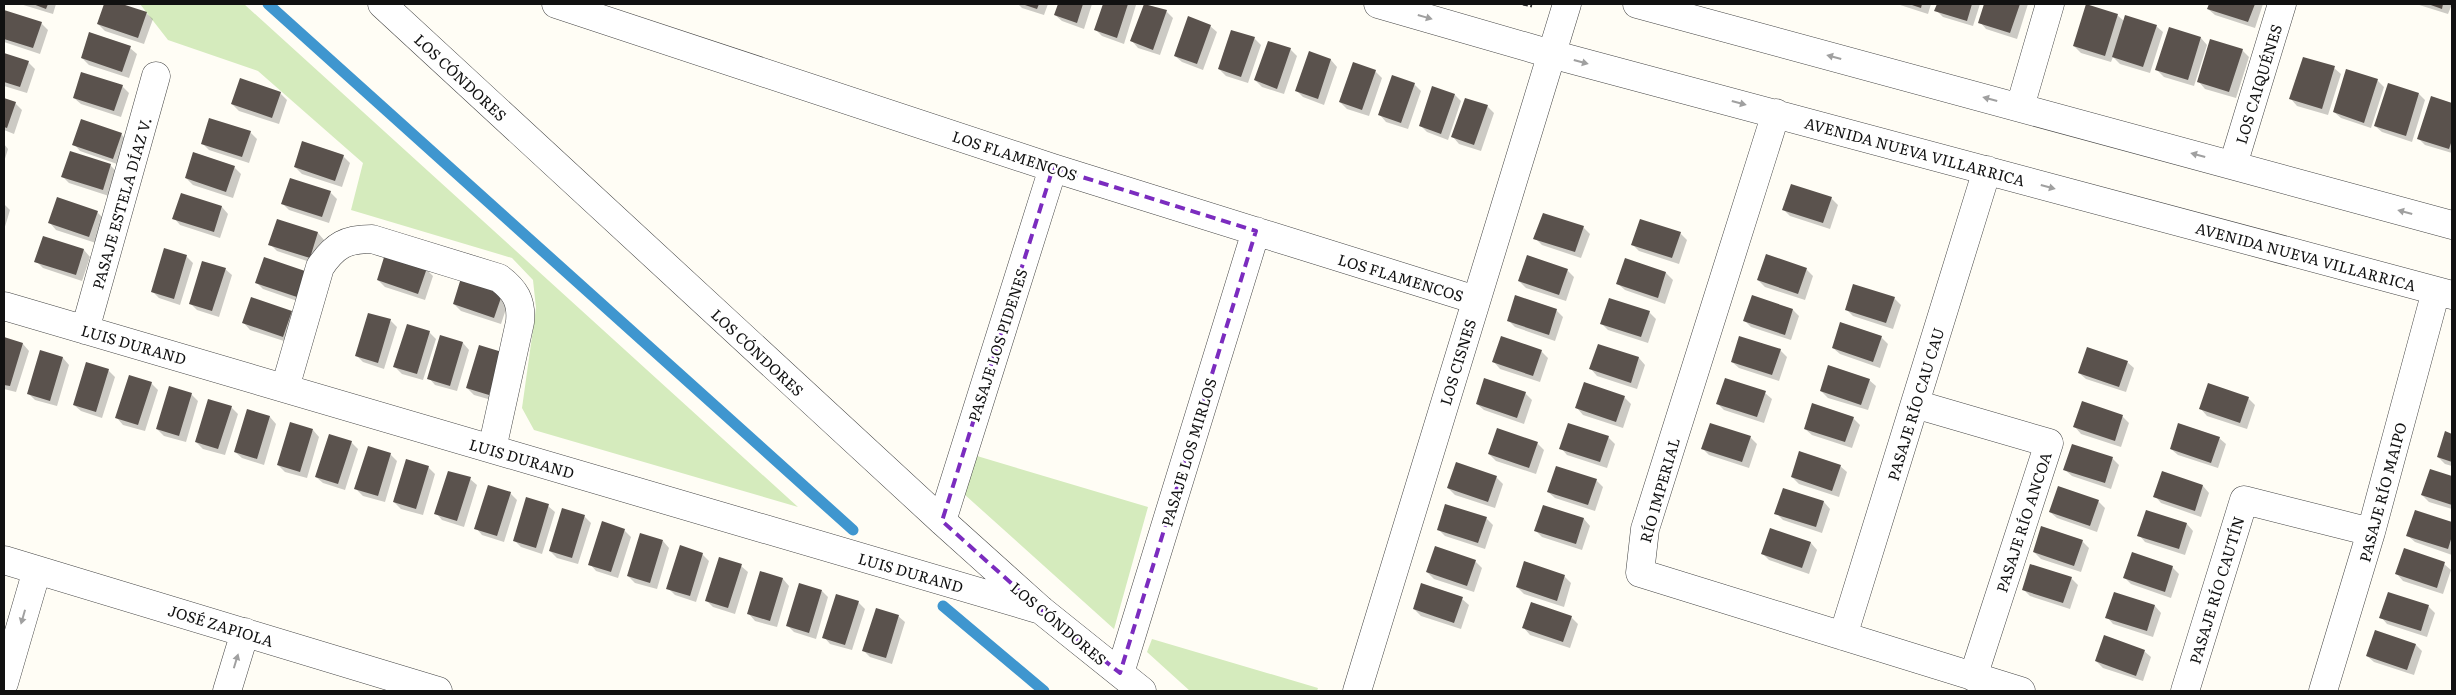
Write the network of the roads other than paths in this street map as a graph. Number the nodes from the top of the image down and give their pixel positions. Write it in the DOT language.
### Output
graph roads {
  1 [pos="382,4"];
  2 [pos="556,4"];
  3 [pos="1378,4"];
  4 [pos="1566,4"];
  5 [pos="1637,4"];
  6 [pos="2050,4"];
  7 [pos="2282,4"];
  8 [pos="1551,54"];
  9 [pos="156,76"];
  10 [pos="2020,107"];
  11 [pos="1776,112"];
  12 [pos="2233,165"];
  13 [pos="1053,168"];
  14 [pos="1987,170"];
  15 [pos="2452,225"];
  16 [pos="1256,231"];
  17 [pos="2444,293"];
  18 [pos="1476,300"];
  19 [pos="4,306"];
  20 [pos="85,330"];
  21 [pos="285,388"];
  22 [pos="1916,404"];
  23 [pos="492,449"];
  24 [pos="942,521"];
  25 [pos="2372,532"];
  26 [pos="4,560"];
  27 [pos="37,570"];
  28 [pos="1041,610"];
  29 [pos="245,632"];
  30 [pos="1843,636"];
  31 [pos="1120,673"];
  32 [pos="1973,676"];
  33 [pos="4,683"];
  34 [pos="227,691"];
  35 [pos="438,691"];
  36 [pos="1142,691"];
  37 [pos="1357,691"];
  38 [pos="2021,691"];
  39 [pos="2185,691"];
  40 [pos="2323,691"];
  1 -- 24 [label="street, LOS CÓNDORES"];
  2 -- 13 [label="street, LOS FLAMENCOS"];
  3 -- 8 [label="street, AVENIDA NUEVA VILLARRICA, one-way"];
  4 -- 8 [label="street, LOS CISNES"];
  10 -- 5 [label="street, one-way"];
  6 -- 10 [label="street"];
  7 -- 12 [label="street, LOS CAIQUÉNES"];
  8 -- 11 [label="street, AVENIDA NUEVA VILLARRICA, one-way"];
  8 -- 18 [label="street, LOS CISNES"];
  9 -- 20 [label="street, PASAJE ESTELA DÍAZ V."];
  12 -- 10 [label="street, one-way"];
  11 -- 14 [label="street, AVENIDA NUEVA VILLARRICA"];
  11 -- 30 [label="street, RÍO IMPERIAL"];
  15 -- 12 [label="street, one-way"];
  13 -- 16 [label="street, LOS FLAMENCOS"];
  13 -- 24 [label="street, PASAJE LOS PIDENES"];
  14 -- 17 [label="street, AVENIDA NUEVA VILLARRICA, one-way"];
  14 -- 22 [label="street, PASAJE RÍO CAU CAU"];
  16 -- 18 [label="street, LOS FLAMENCOS"];
  16 -- 31 [label="street, PASAJE LOS MIRLOS"];
  17 -- 25 [label="street, PASAJE RÍO MAIPO"];
  18 -- 37 [label="street, LOS CISNES"];
  19 -- 20 [label="street, LUIS DURAND"];
  20 -- 21 [label="street, LUIS DURAND"];
  21 -- 23 [label="street, LUIS DURAND"];
  21 -- 23 [label="street"];
  22 -- 30 [label="street, PASAJE RÍO CAU CAU"];
  22 -- 32 [label="street, PASAJE RÍO ANCOA"];
  23 -- 28 [label="street, LUIS DURAND"];
  24 -- 28 [label="street, LOS CÓNDORES"];
  25 -- 39 [label="street, PASAJE RÍO CAUTÍN"];
  25 -- 40 [label="street, PASAJE RÍO MAIPO"];
  26 -- 27 [label="street, JOSÉ ZAPIOLA"];
  27 -- 29 [label="street, JOSÉ ZAPIOLA"];
  27 -- 33 [label="street, one-way"];
  28 -- 31 [label="street, LOS CÓNDORES"];
  34 -- 29 [label="street, one-way"];
  29 -- 35 [label="street, JOSÉ ZAPIOLA"];
  30 -- 32 [label="street, RÍO IMPERIAL"];
  31 -- 36 [label="street, LOS CÓNDORES"];
  32 -- 38 [label="street, RÍO IMPERIAL"];
}
